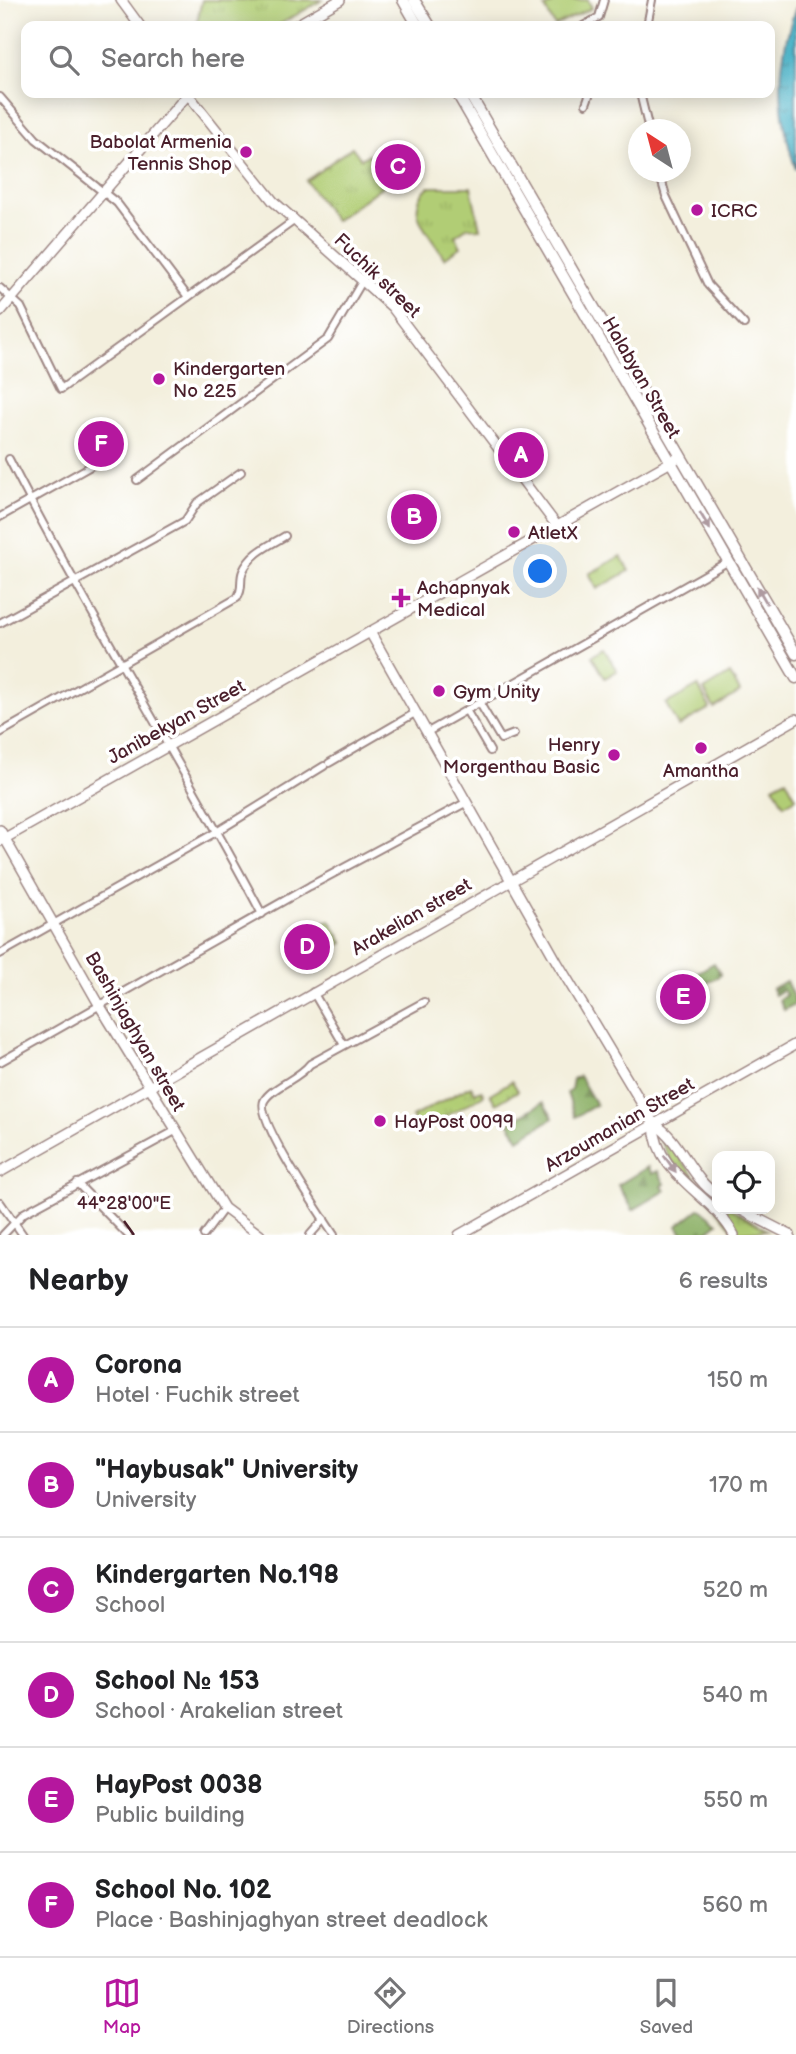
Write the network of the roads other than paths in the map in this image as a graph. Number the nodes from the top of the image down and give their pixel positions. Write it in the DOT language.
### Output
graph roads {
  1 [pos="121,0"];
  2 [pos="332,0"];
  3 [pos="340,0"];
  4 [pos="402,0"];
  5 [pos="414,0"];
  6 [pos="604,0"];
  7 [pos="652,0"];
  8 [pos="136,21"];
  9 [pos="296,21"];
  10 [pos="304,21"];
  11 [pos="415,21"];
  12 [pos="427,21"];
  13 [pos="592,21"];
  14 [pos="648,21"];
  15 [pos="0,97"];
  16 [pos="184,98"];
  17 [pos="192,98"];
  18 [pos="460,98"];
  19 [pos="472,98"];
  20 [pos="588,98"];
  21 [pos="640,98"];
  22 [pos="586,104"];
  23 [pos="646,119"];
  24 [pos="662,182"];
  25 [pos="103,191"];
  26 [pos="295,220"];
  27 [pos="567,272"];
  28 [pos="363,280"];
  29 [pos="0,288"];
  30 [pos="188,297"];
  31 [pos="11,298"];
  32 [pos="0,311"];
  33 [pos="744,324"];
  34 [pos="9,459"];
  35 [pos="676,459"];
  36 [pos="98,462"];
  37 [pos="241,472"];
  38 [pos="137,480"];
  39 [pos="30,500"];
  40 [pos="0,517"];
  41 [pos="557,526"];
  42 [pos="285,536"];
  43 [pos="729,561"];
  44 [pos="73,583"];
  45 [pos="0,623"];
  46 [pos="370,632"];
  47 [pos="796,654"];
  48 [pos="121,665"];
  49 [pos="796,678"];
  50 [pos="479,702"];
  51 [pos="466,710"];
  52 [pos="415,713"];
  53 [pos="796,719"];
  54 [pos="0,733"];
  55 [pos="426,733"];
  56 [pos="514,734"];
  57 [pos="169,745"];
  58 [pos="489,751"];
  59 [pos="467,802"];
  60 [pos="218,831"];
  61 [pos="1,836"];
  62 [pos="511,879"];
  63 [pos="262,914"];
  64 [pos="54,924"];
  65 [pos="0,954"];
  66 [pos="313,992"];
  67 [pos="424,1002"];
  68 [pos="100,1006"];
  69 [pos="796,1044"];
  70 [pos="345,1045"];
  71 [pos="0,1062"];
  72 [pos="148,1087"];
  73 [pos="654,1124"];
  74 [pos="175,1131"];
  75 [pos="0,1172"];
  76 [pos="77,1183"];
  77 [pos="712,1192"];
  78 [pos="0,1202"];
  79 [pos="224,1208"];
  80 [pos="749,1214"];
  81 [pos="324,1219"];
  82 [pos="14,1224"];
  83 [pos="3,1235"];
  84 [pos="23,1235"];
  85 [pos="128,1235"];
  86 [pos="204,1235"];
  87 [pos="260,1235"];
  88 [pos="310,1235"];
  89 [pos="334,1235"];
  90 [pos="458,1235"];
  91 [pos="734,1235"];
  92 [pos="790,1235"];
  1 -- 8 [label="main road"];
  2 -- 9 [label="main road"];
  3 -- 10 [label="main road"];
  4 -- 11 [label="main road"];
  5 -- 12 [label="main road"];
  6 -- 13 [label="street"];
  7 -- 14 [label="street"];
  15 -- 25 [label="street"];
  16 -- 25 [label="main road"];
  17 -- 26 [label="main road, Fuchik street"];
  18 -- 27 [label="main road, Halabyan Street"];
  19 -- 27 [label="main road, Halabyan Street"];
  20 -- 22 [label="street"];
  21 -- 23 [label="street"];
  24 -- 33 [label="street"];
  25 -- 30 [label="street"];
  25 -- 31 [label="main road"];
  26 -- 28 [label="main road, Fuchik street"];
  26 -- 30 [label="street"];
  27 -- 35 [label="main road, Halabyan Street"];
  28 -- 38 [label="street"];
  28 -- 41 [label="main road, Fuchik street"];
  29 -- 31 [label="street"];
  30 -- 31 [label="street"];
  31 -- 32 [label="main road"];
  34 -- 39 [label="street"];
  35 -- 41 [label="main road, Janibekyan Street"];
  35 -- 43 [label="main road, Halabyan Street, one-way"];
  47 -- 35 [label="main road, Halabyan Street, one-way"];
  36 -- 39 [label="street"];
  37 -- 44 [label="street"];
  39 -- 40 [label="street"];
  39 -- 44 [label="street"];
  41 -- 46 [label="main road, Janibekyan Street"];
  42 -- 48 [label="street"];
  43 -- 49 [label="main road, Halabyan Street"];
  43 -- 50 [label="street"];
  44 -- 45 [label="street"];
  44 -- 48 [label="street"];
  46 -- 52 [label="main road"];
  46 -- 57 [label="main road, Janibekyan Street"];
  48 -- 54 [label="street"];
  48 -- 57 [label="street"];
  50 -- 51 [label="street"];
  50 -- 56 [label="street"];
  51 -- 55 [label="street"];
  51 -- 58 [label="street"];
  52 -- 55 [label="main road"];
  52 -- 60 [label="street"];
  53 -- 62 [label="main road, Arakelian street"];
  55 -- 59 [label="main road"];
  57 -- 60 [label="street"];
  57 -- 61 [label="main road, Janibekyan Street"];
  59 -- 62 [label="main road"];
  59 -- 63 [label="street"];
  60 -- 63 [label="street"];
  60 -- 64 [label="street"];
  61 -- 64 [label="main road, Bashinjaghyan street"];
  62 -- 66 [label="main road, Arakelian street"];
  62 -- 73 [label="main road"];
  63 -- 68 [label="street"];
  64 -- 65 [label="street"];
  64 -- 68 [label="main road, Bashinjaghyan street"];
  66 -- 70 [label="street"];
  66 -- 72 [label="main road, Arakelian street"];
  67 -- 70 [label="street"];
  68 -- 71 [label="street"];
  68 -- 72 [label="main road, Bashinjaghyan street"];
  69 -- 73 [label="main road, Arzoumanian Street"];
  70 -- 81 [label="street"];
  72 -- 74 [label="main road, Bashinjaghyan street"];
  72 -- 75 [label="main road, Arakelian street"];
  73 -- 77 [label="main road"];
  73 -- 90 [label="main road, Arzoumanian Street"];
  73 -- 91 [label="main road, one-way"];
  74 -- 76 [label="street"];
  74 -- 79 [label="main road, Bashinjaghyan street"];
  76 -- 82 [label="street"];
  76 -- 85 [label="street"];
  78 -- 82 [label="street"];
  79 -- 86 [label="street"];
  79 -- 87 [label="main road, Bashinjaghyan street"];
  80 -- 92 [label="main road"];
  81 -- 88 [label="street"];
  81 -- 89 [label="street"];
  82 -- 83 [label="street"];
  82 -- 84 [label="street"];
}
